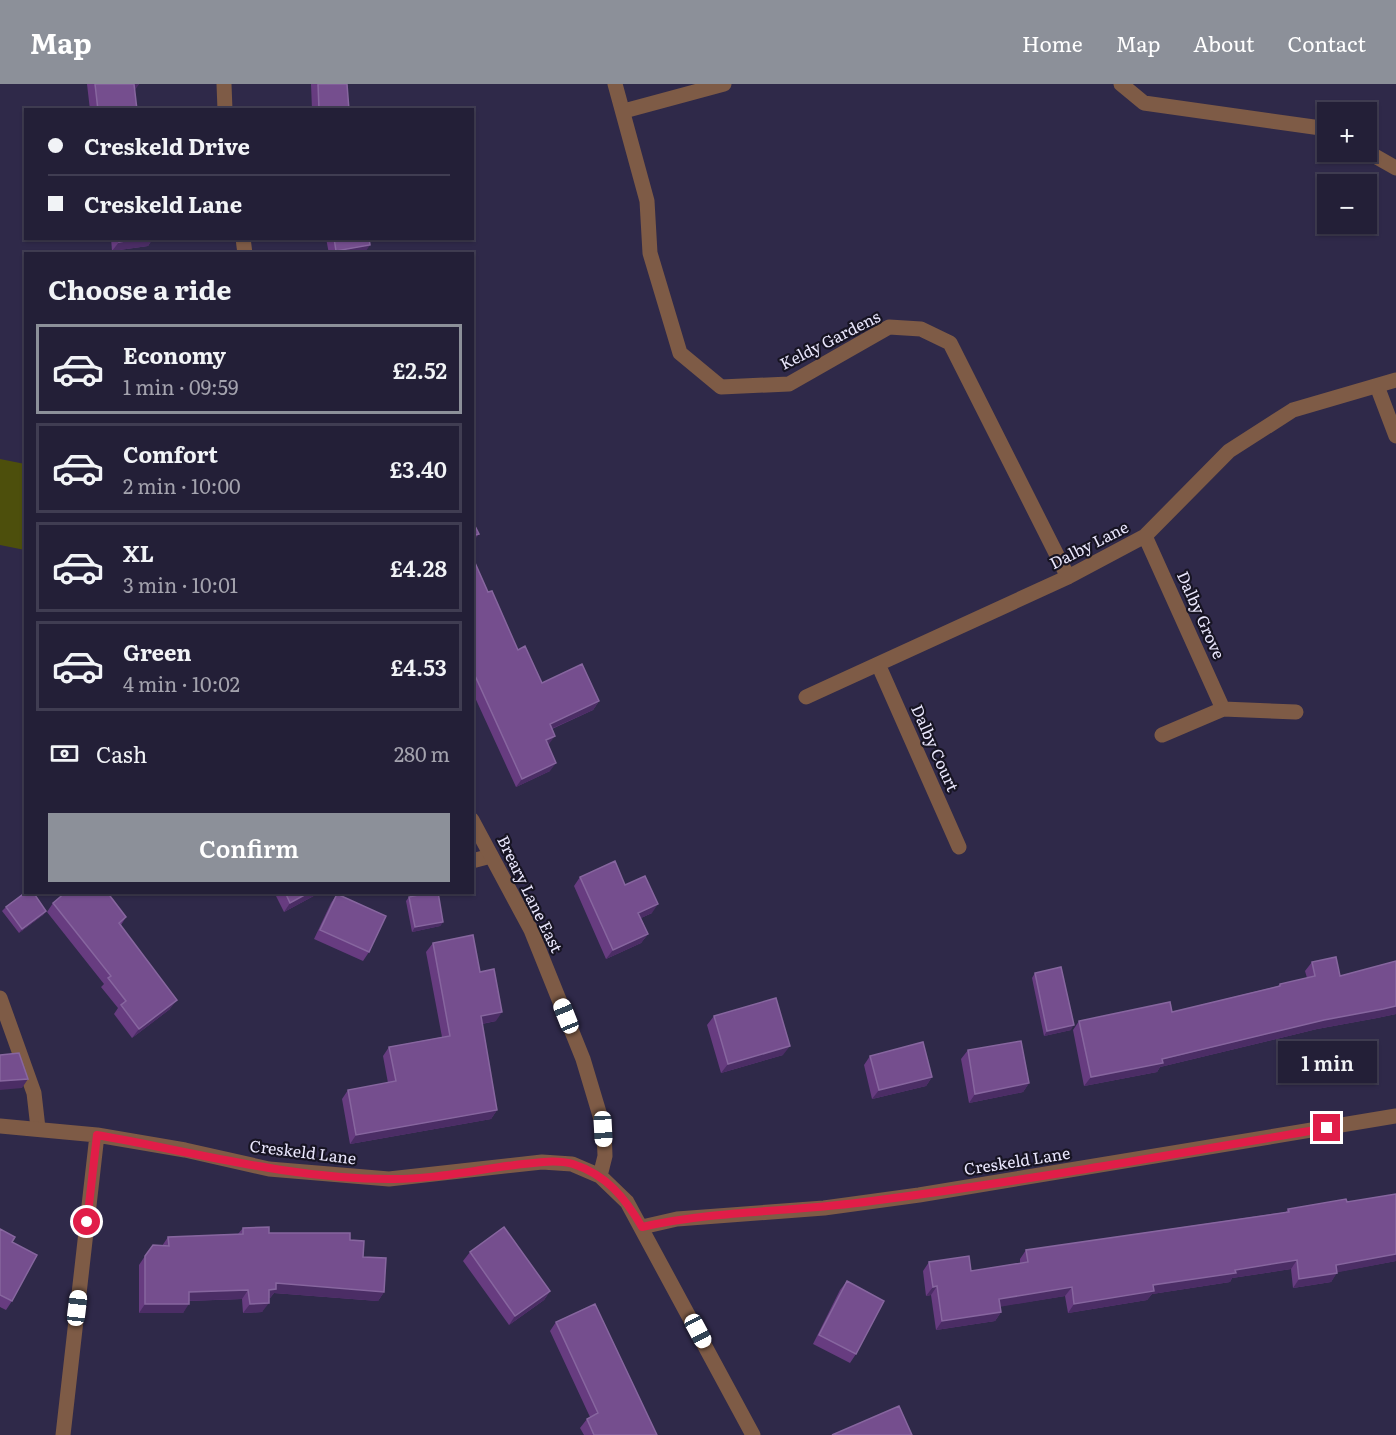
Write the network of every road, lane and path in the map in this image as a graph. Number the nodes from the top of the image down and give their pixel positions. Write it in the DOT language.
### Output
graph roads {
  1 [pos="224,84"];
  2 [pos="615,84"];
  3 [pos="724,84"];
  4 [pos="1121,84"];
  5 [pos="225,108"];
  6 [pos="624,111"];
  7 [pos="1317,127"];
  8 [pos="1377,157"];
  9 [pos="1396,168"];
  10 [pos="1396,380"];
  11 [pos="1377,386"];
  12 [pos="1396,436"];
  13 [pos="1145,537"];
  14 [pos="1068,577"];
  15 [pos="878,664"];
  16 [pos="806,697"];
  17 [pos="1223,709"];
  18 [pos="1296,712"];
  19 [pos="1162,735"];
  20 [pos="474,824"];
  21 [pos="959,847"];
  22 [pos="492,856"];
  23 [pos="474,860"];
  24 [pos="0,998"];
  25 [pos="1396,1116"];
  26 [pos="0,1126"];
  27 [pos="38,1128"];
  28 [pos="97,1135"];
  29 [pos="600,1176"];
  30 [pos="642,1227"];
  31 [pos="63,1435"];
  32 [pos="753,1435"];
  1 -- 5 [label="street"];
  2 -- 6 [label="street, Keldy Gardens"];
  3 -- 6 [label="street"];
  4 -- 7 [label="street"];
  6 -- 14 [label="street, Keldy Gardens"];
  8 -- 9 [label="street"];
  10 -- 11 [label="street, Dalby Lane"];
  11 -- 12 [label="street"];
  11 -- 13 [label="street, Dalby Lane"];
  13 -- 14 [label="street, Dalby Lane"];
  13 -- 17 [label="street, Dalby Grove"];
  14 -- 15 [label="street, Dalby Lane"];
  15 -- 16 [label="street, Dalby Lane"];
  15 -- 21 [label="street, Dalby Court"];
  17 -- 18 [label="street"];
  17 -- 19 [label="street"];
  20 -- 22 [label="street, Breary Lane East"];
  22 -- 23 [label="street"];
  22 -- 29 [label="street, Breary Lane East"];
  24 -- 27 [label="street"];
  25 -- 30 [label="street, Creskeld Lane"];
  26 -- 27 [label="street, Creskeld Lane"];
  27 -- 28 [label="street, Creskeld Lane"];
  28 -- 29 [label="street, Creskeld Lane"];
  28 -- 31 [label="street"];
  29 -- 30 [label="street"];
  30 -- 32 [label="street"];
}
